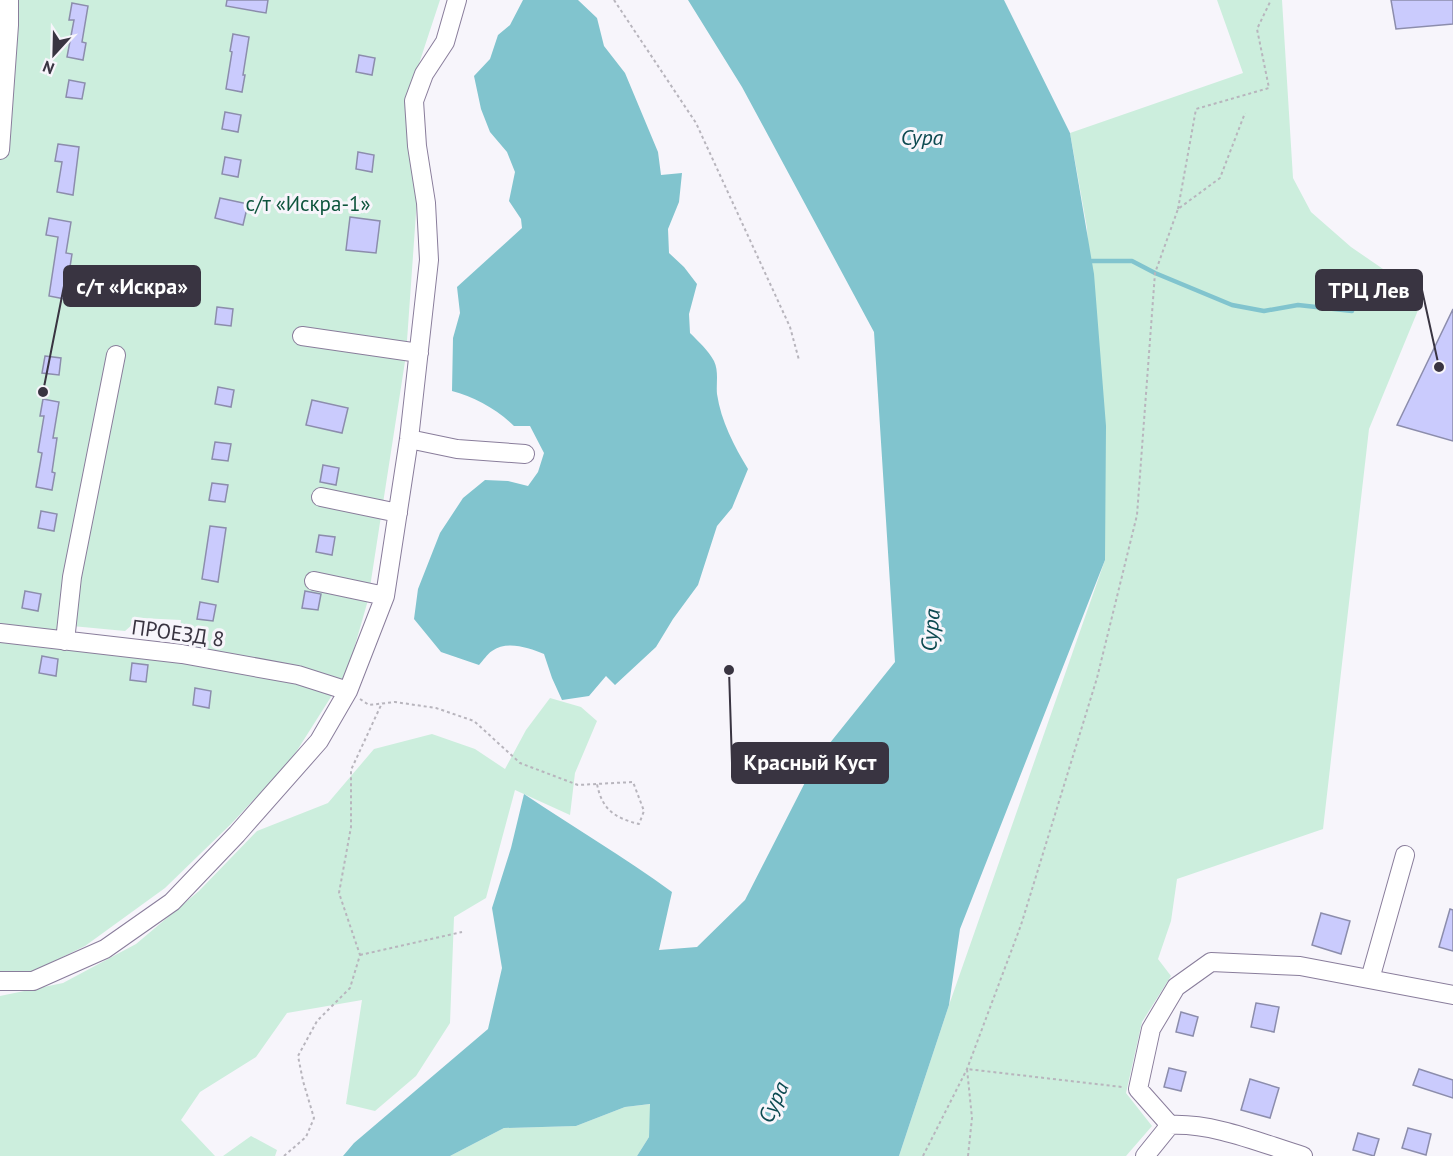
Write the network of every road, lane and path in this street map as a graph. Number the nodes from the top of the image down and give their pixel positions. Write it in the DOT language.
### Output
graph roads {
  1 [pos="9,0"];
  2 [pos="458,0"];
  3 [pos="614,0"];
  4 [pos="1271,0"];
  5 [pos="1245,113"];
  6 [pos="0,150"];
  7 [pos="1178,209"];
  8 [pos="302,336"];
  9 [pos="419,353"];
  10 [pos="116,355"];
  11 [pos="799,360"];
  12 [pos="409,439"];
  13 [pos="525,454"];
  14 [pos="321,497"];
  15 [pos="398,513"];
  16 [pos="314,581"];
  17 [pos="385,596"];
  18 [pos="0,633"];
  19 [pos="65,641"];
  20 [pos="348,691"];
  21 [pos="382,703"];
  22 [pos="597,784"];
  23 [pos="1405,855"];
  24 [pos="462,932"];
  25 [pos="360,955"];
  26 [pos="1370,979"];
  27 [pos="0,981"];
  28 [pos="1453,995"];
  29 [pos="967,1069"];
  30 [pos="1138,1089"];
  31 [pos="1174,1125"];
  32 [pos="284,1156"];
  33 [pos="922,1156"];
  34 [pos="968,1156"];
  35 [pos="1145,1156"];
  36 [pos="1303,1156"];
  1 -- 6 [label="street"];
  2 -- 9 [label="street"];
  3 -- 11 [label="path"];
  4 -- 7 [label="path"];
  5 -- 7 [label="path"];
  7 -- 29 [label="path"];
  8 -- 9 [label="street"];
  9 -- 12 [label="street"];
  10 -- 19 [label="street"];
  12 -- 13 [label="street"];
  12 -- 15 [label="street"];
  14 -- 15 [label="street"];
  15 -- 17 [label="street"];
  16 -- 17 [label="street"];
  17 -- 20 [label="street"];
  18 -- 19 [label="street, ПРОЕЗД 8"];
  19 -- 20 [label="street, ПРОЕЗД 8"];
  20 -- 21 [label="path"];
  20 -- 27 [label="street"];
  21 -- 22 [label="path"];
  21 -- 25 [label="path"];
  22 -- 22 [label="path"];
  23 -- 26 [label="street"];
  24 -- 25 [label="path"];
  25 -- 32 [label="path"];
  26 -- 28 [label="street"];
  26 -- 30 [label="street"];
  29 -- 30 [label="path"];
  29 -- 33 [label="path"];
  29 -- 34 [label="path"];
  30 -- 31 [label="street"];
  31 -- 35 [label="street"];
  31 -- 36 [label="street"];
}
